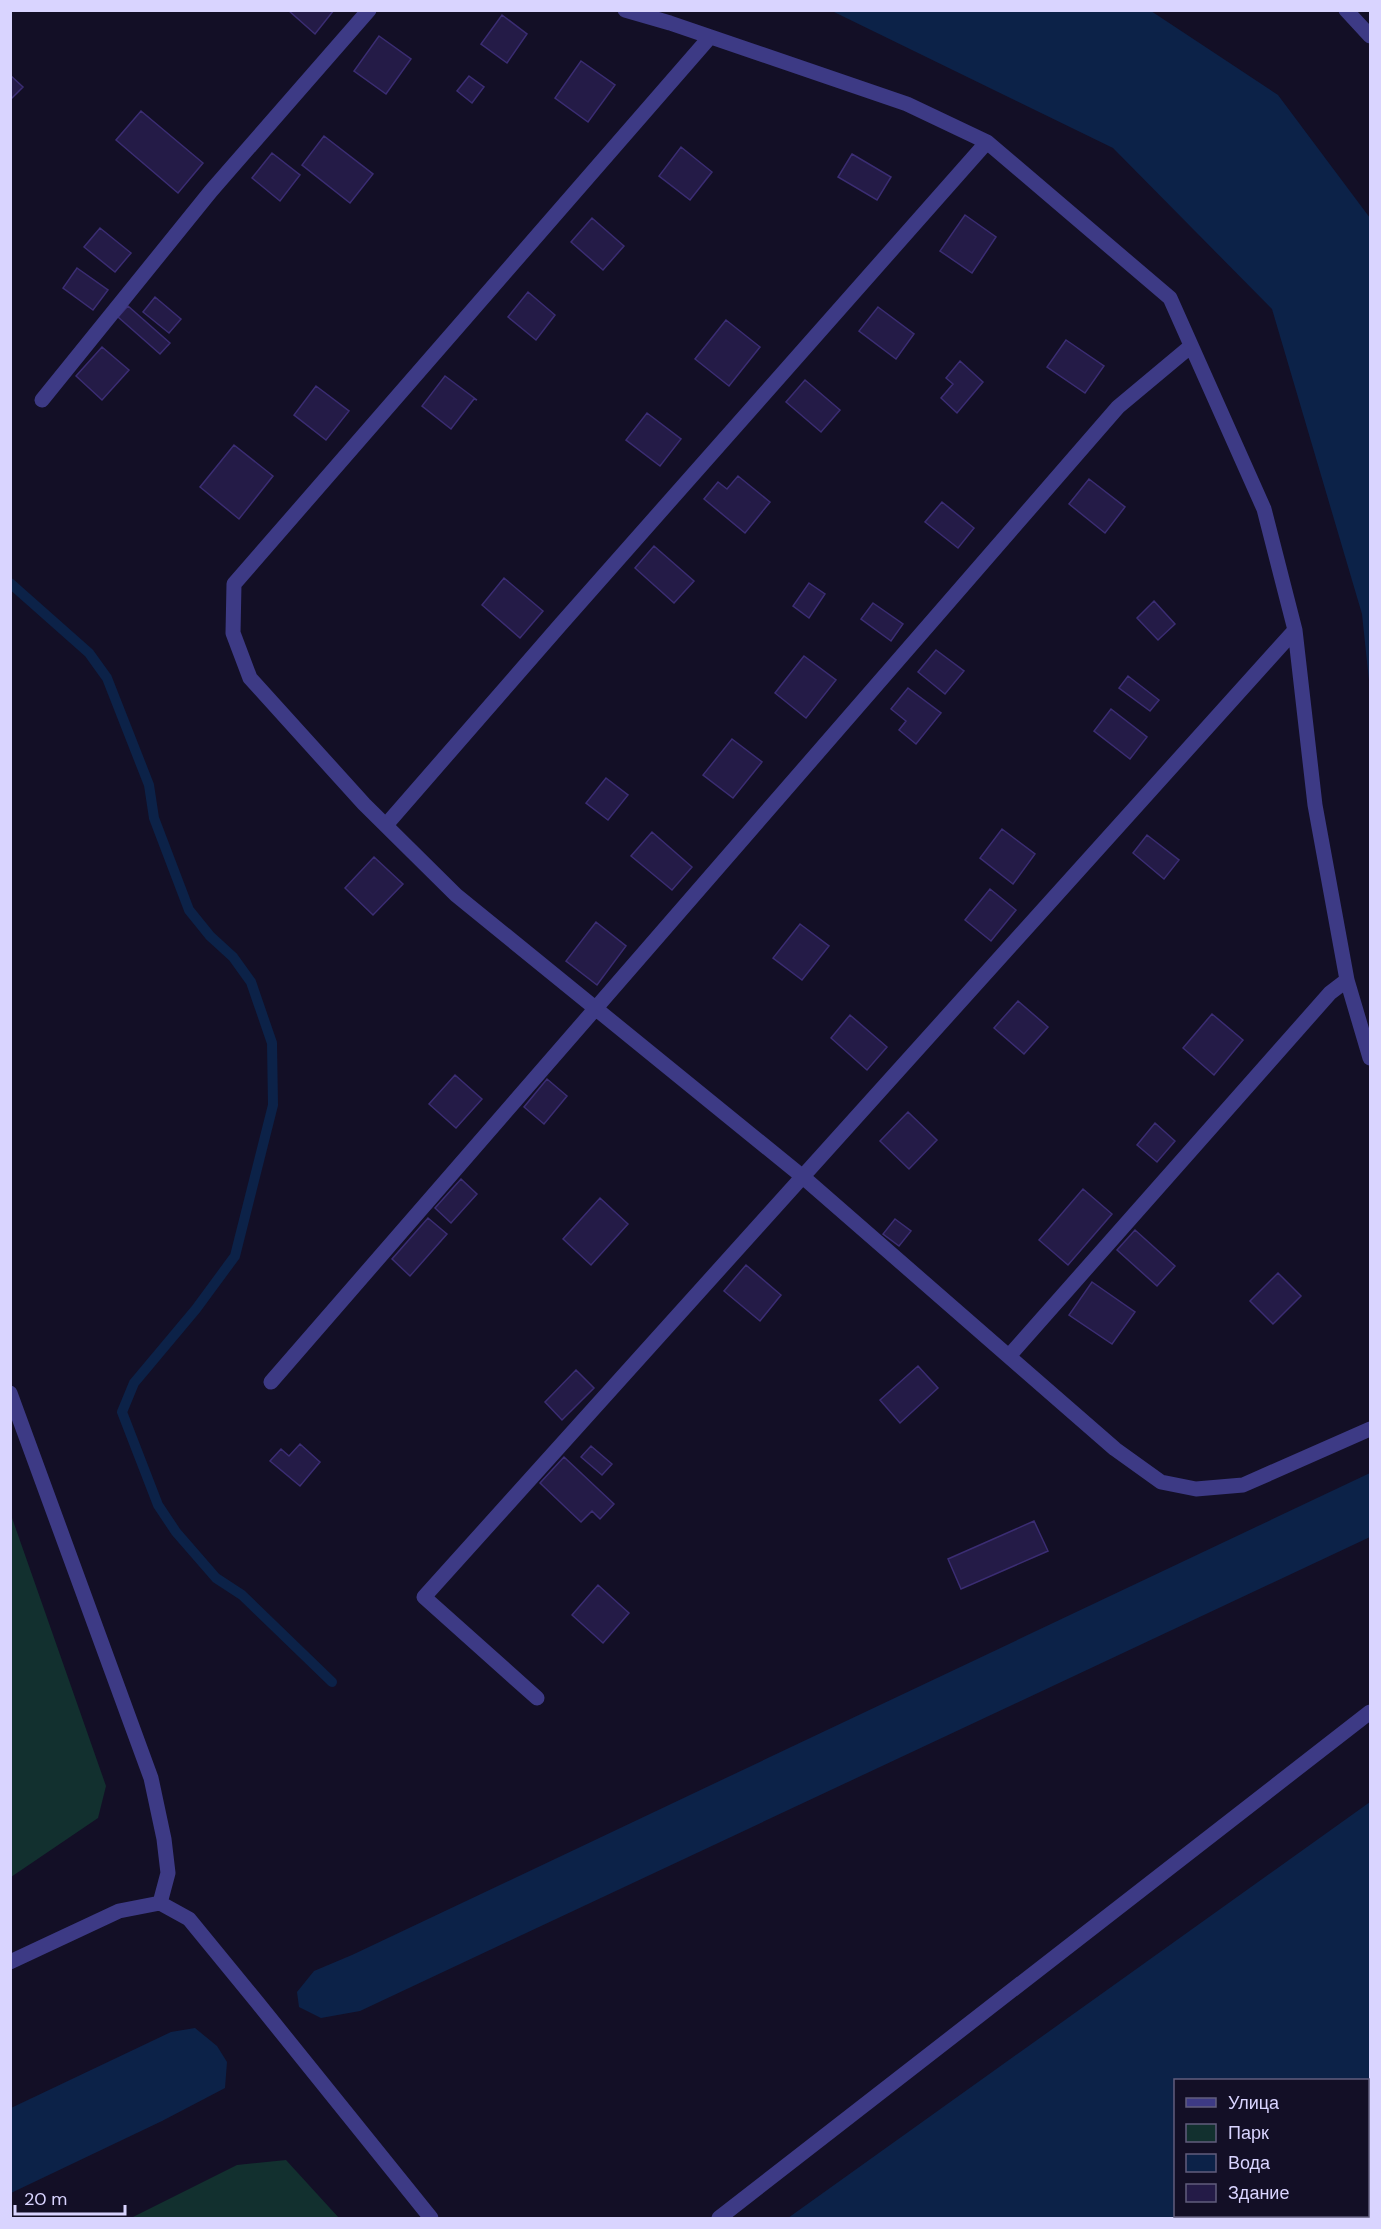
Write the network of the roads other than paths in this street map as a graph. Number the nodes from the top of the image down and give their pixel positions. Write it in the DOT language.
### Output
graph roads {
  1 [pos="369,10"];
  2 [pos="625,10"];
  3 [pos="1346,10"];
  4 [pos="1371,36"];
  5 [pos="710,37"];
  6 [pos="987,142"];
  7 [pos="1191,346"];
  8 [pos="42,400"];
  9 [pos="1295,630"];
  10 [pos="386,825"];
  11 [pos="1347,980"];
  12 [pos="595,1010"];
  13 [pos="1371,1058"];
  14 [pos="803,1178"];
  15 [pos="1009,1356"];
  16 [pos="271,1382"];
  17 [pos="10,1393"];
  18 [pos="1371,1429"];
  19 [pos="537,1698"];
  20 [pos="1371,1712"];
  21 [pos="160,1903"];
  22 [pos="10,1962"];
  23 [pos="431,2218"];
  24 [pos="719,2218"];
  1 -- 8 [label="street"];
  2 -- 5 [label="street"];
  3 -- 4 [label="street"];
  5 -- 6 [label="street"];
  5 -- 10 [label="street"];
  6 -- 7 [label="street"];
  6 -- 10 [label="street"];
  7 -- 9 [label="street"];
  7 -- 12 [label="street"];
  9 -- 11 [label="street"];
  9 -- 14 [label="street"];
  10 -- 12 [label="street"];
  11 -- 13 [label="street"];
  11 -- 15 [label="street"];
  12 -- 14 [label="street"];
  12 -- 16 [label="street"];
  14 -- 15 [label="street"];
  14 -- 19 [label="street"];
  15 -- 18 [label="street"];
  17 -- 21 [label="street"];
  20 -- 24 [label="street"];
  21 -- 22 [label="street"];
  21 -- 23 [label="street"];
}
